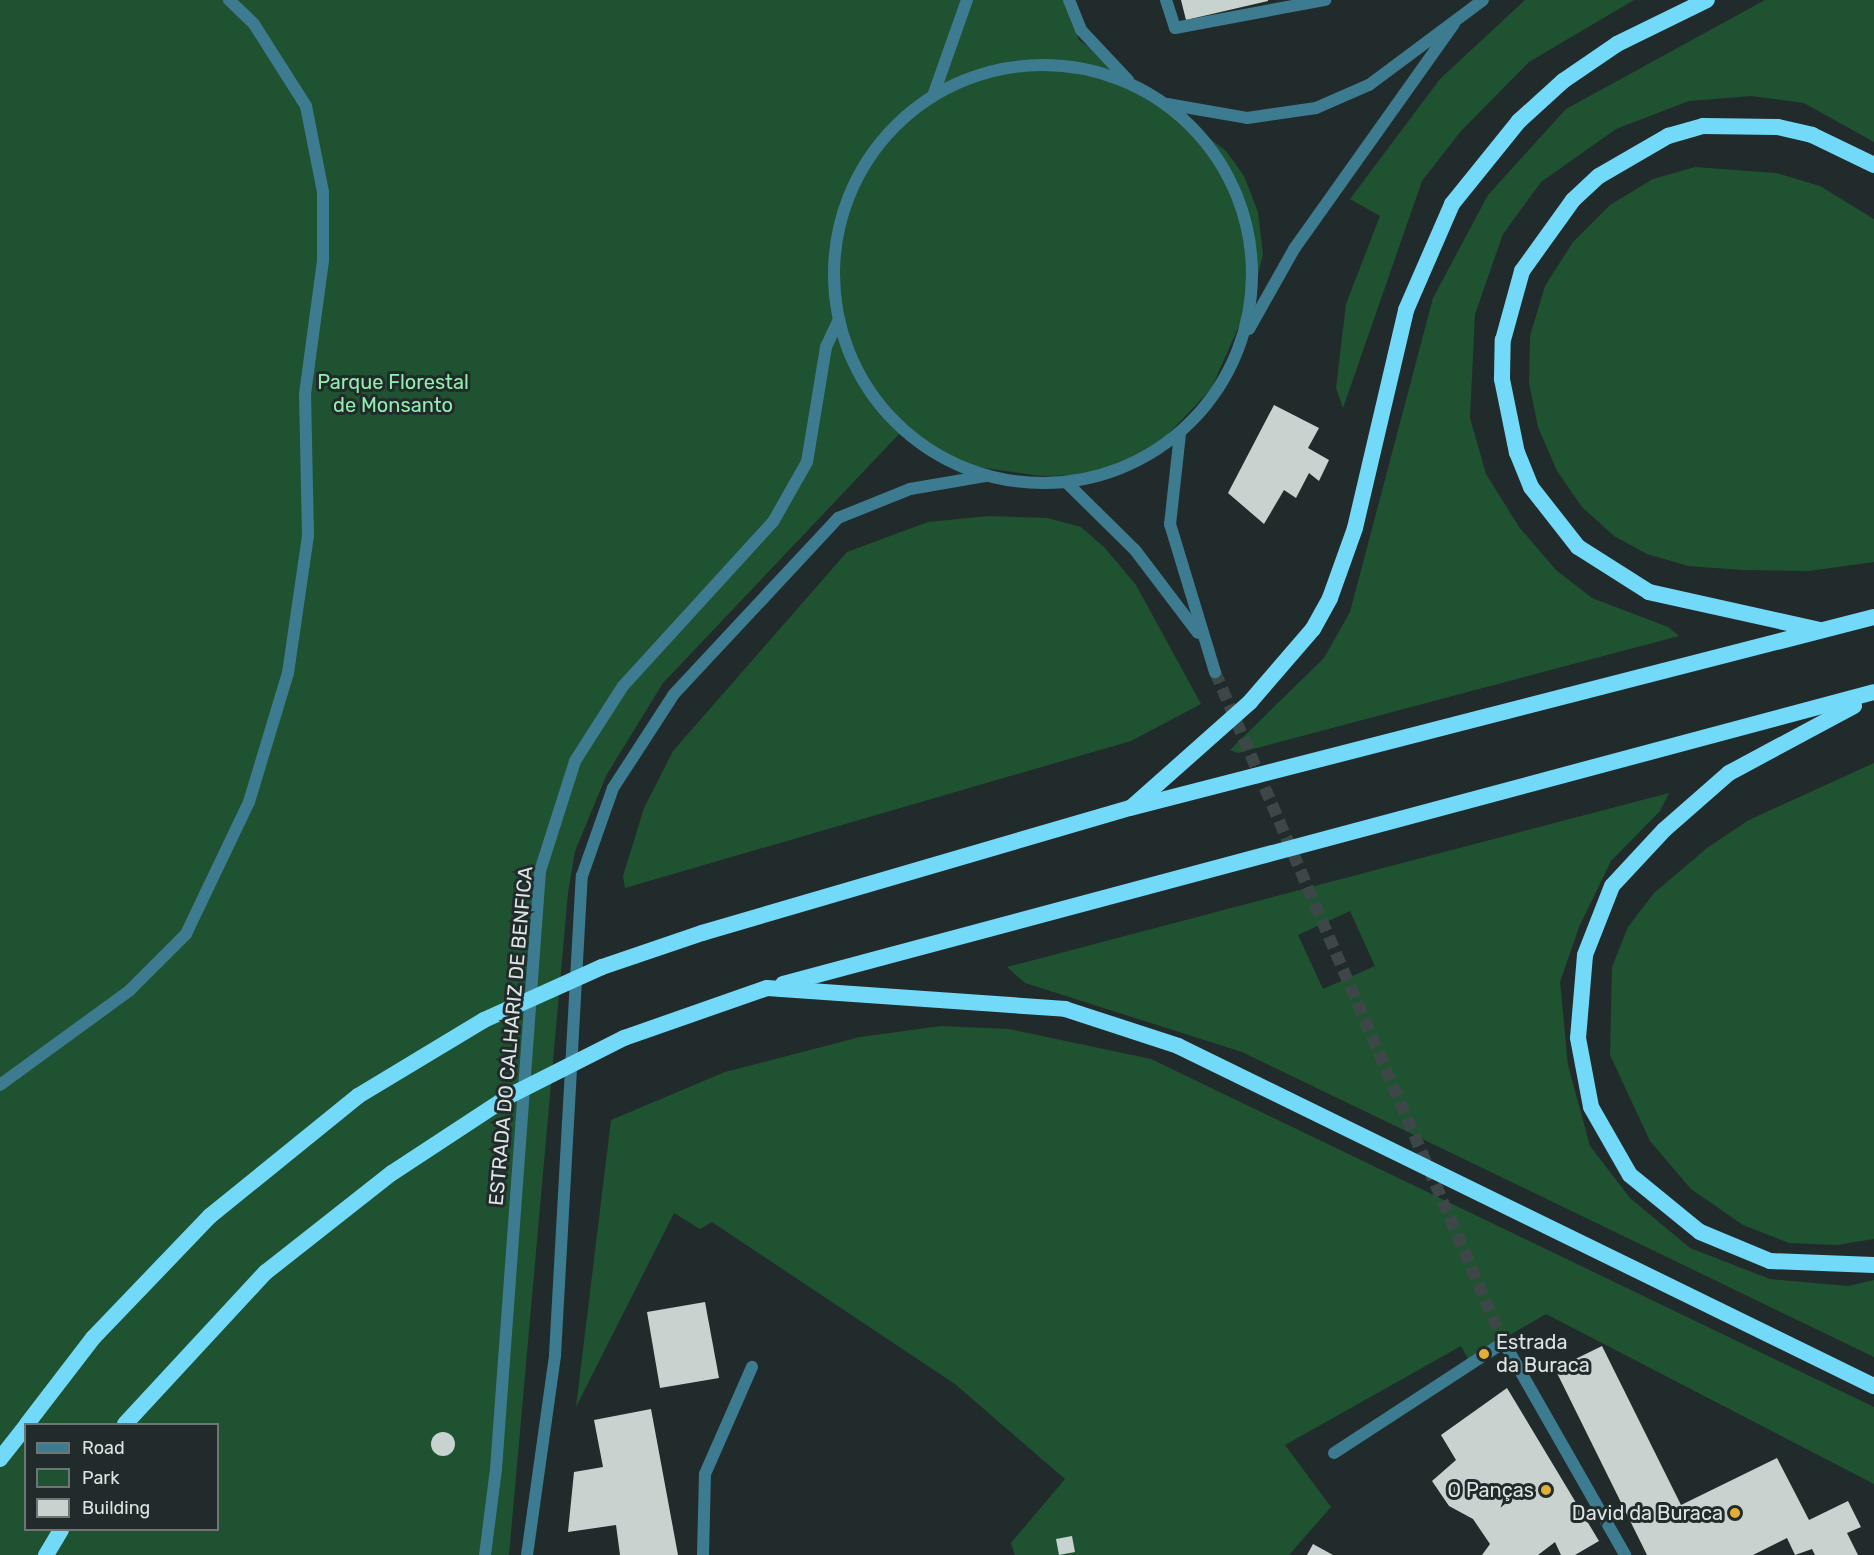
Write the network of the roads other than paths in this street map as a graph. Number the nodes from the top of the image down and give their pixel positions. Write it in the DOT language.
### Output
graph roads {
  1 [pos="229,0"];
  2 [pos="966,0"];
  3 [pos="1069,0"];
  4 [pos="1166,0"];
  5 [pos="1325,0"];
  6 [pos="1483,0"];
  7 [pos="1707,0"];
  8 [pos="1454,24"];
  9 [pos="1131,83"];
  10 [pos="933,96"];
  11 [pos="1166,104"];
  12 [pos="1874,165"];
  13 [pos="838,321"];
  14 [pos="1244,338"];
  15 [pos="1180,434"];
  16 [pos="985,476"];
  17 [pos="1067,483"];
  18 [pos="1874,617"];
  19 [pos="1821,630"];
  20 [pos="1202,639"];
  21 [pos="1215,672"];
  22 [pos="1874,692"];
  23 [pos="1874,698"];
  24 [pos="1130,808"];
  25 [pos="767,988"];
  26 [pos="0,1085"];
  27 [pos="1874,1265"];
  28 [pos="752,1368"];
  29 [pos="1874,1386"];
  30 [pos="28,1423"];
  31 [pos="127,1423"];
  32 [pos="24,1428"];
  33 [pos="1334,1453"];
  34 [pos="0,1459"];
  35 [pos="60,1531"];
  36 [pos="46,1555"];
  37 [pos="485,1555"];
  38 [pos="527,1555"];
  39 [pos="703,1555"];
  40 [pos="1624,1555"];
  1 -- 26 [label="street"];
  2 -- 10 [label="street"];
  3 -- 9 [label="street"];
  4 -- 5 [label="street"];
  6 -- 8 [label="street"];
  7 -- 24 [label="highway"];
  8 -- 11 [label="street"];
  8 -- 14 [label="street"];
  9 -- 10 [label="street"];
  9 -- 11 [label="street"];
  10 -- 13 [label="street"];
  11 -- 14 [label="street"];
  12 -- 19 [label="highway"];
  13 -- 16 [label="street"];
  13 -- 37 [label="street, ESTRADA DO CALHARIZ DE BENFICA"];
  14 -- 15 [label="street"];
  15 -- 17 [label="street"];
  15 -- 20 [label="street"];
  16 -- 17 [label="street"];
  16 -- 38 [label="street"];
  17 -- 20 [label="street"];
  18 -- 19 [label="highway"];
  19 -- 24 [label="highway"];
  20 -- 21 [label="street"];
  22 -- 25 [label="highway"];
  23 -- 27 [label="highway"];
  24 -- 30 [label="highway, bridge"];
  25 -- 29 [label="highway"];
  25 -- 31 [label="highway, bridge"];
  28 -- 39 [label="street"];
  32 -- 34 [label="highway"];
  33 -- 40 [label="street"];
  35 -- 36 [label="highway"];
}
